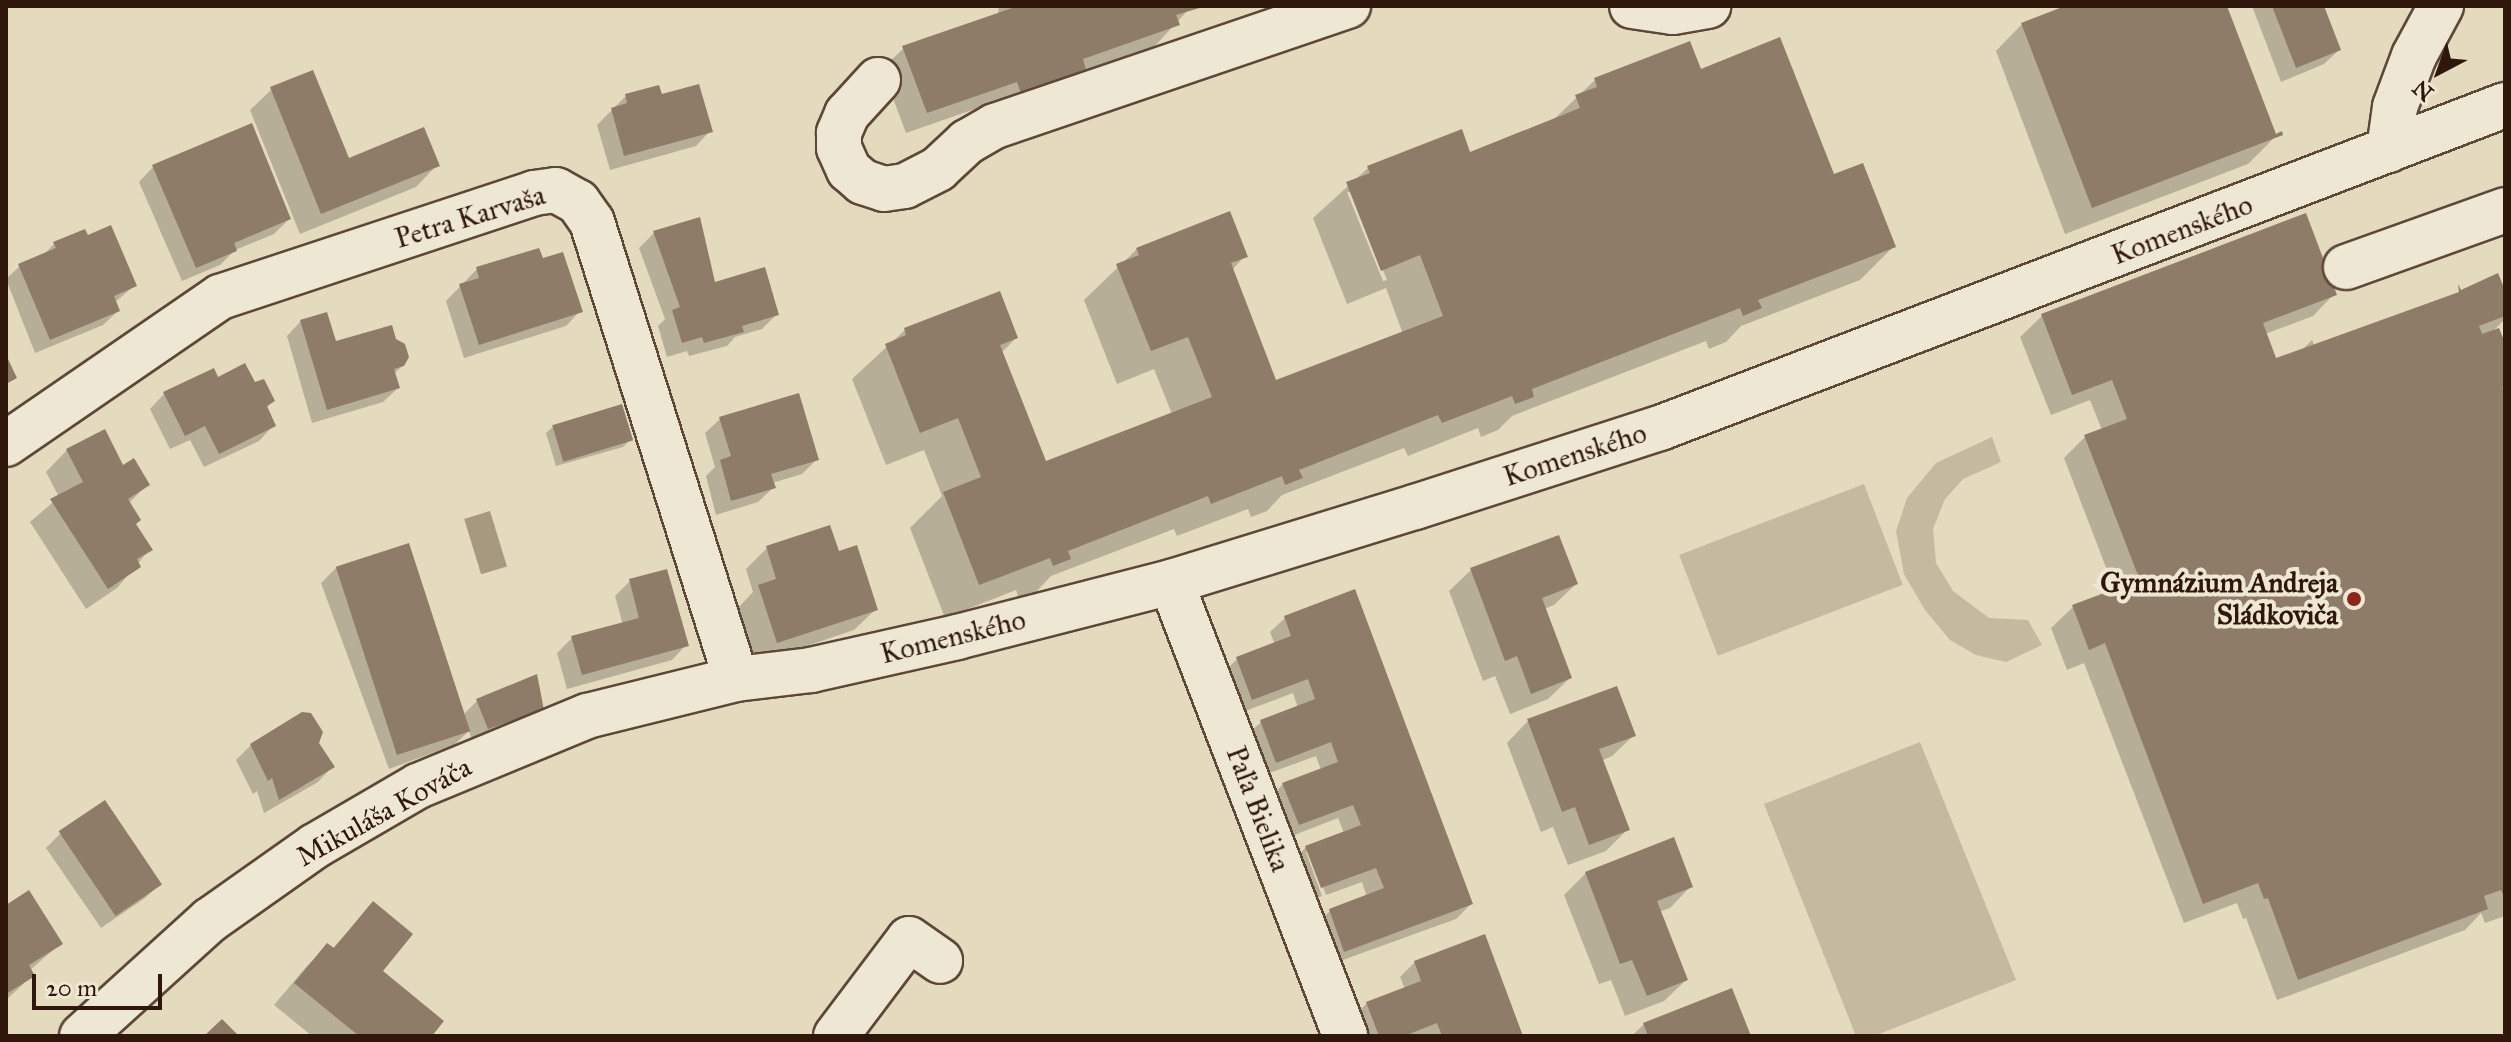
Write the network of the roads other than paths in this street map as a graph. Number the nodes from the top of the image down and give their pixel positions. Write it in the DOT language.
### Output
graph roads {
  1 [pos="1348,6"];
  2 [pos="1632,6"];
  3 [pos="1708,6"];
  4 [pos="2441,6"];
  5 [pos="878,80"];
  6 [pos="2505,105"];
  7 [pos="2389,150"];
  8 [pos="2505,210"];
  9 [pos="2346,267"];
  10 [pos="6,444"];
  11 [pos="1171,582"];
  12 [pos="736,679"];
  13 [pos="940,961"];
  14 [pos="82,1036"];
  15 [pos="836,1036"];
  16 [pos="1345,1036"];
  1 -- 5 [label="street"];
  2 -- 3 [label="street"];
  4 -- 7 [label="street"];
  6 -- 7 [label="street, Komenského"];
  7 -- 11 [label="street, Komenského"];
  8 -- 9 [label="street"];
  10 -- 12 [label="street, Petra Karvaša"];
  11 -- 12 [label="street, Komenského"];
  11 -- 16 [label="street, Paľa Bielika"];
  12 -- 14 [label="street, Mikuláša Kováča"];
  13 -- 15 [label="street"];
}
